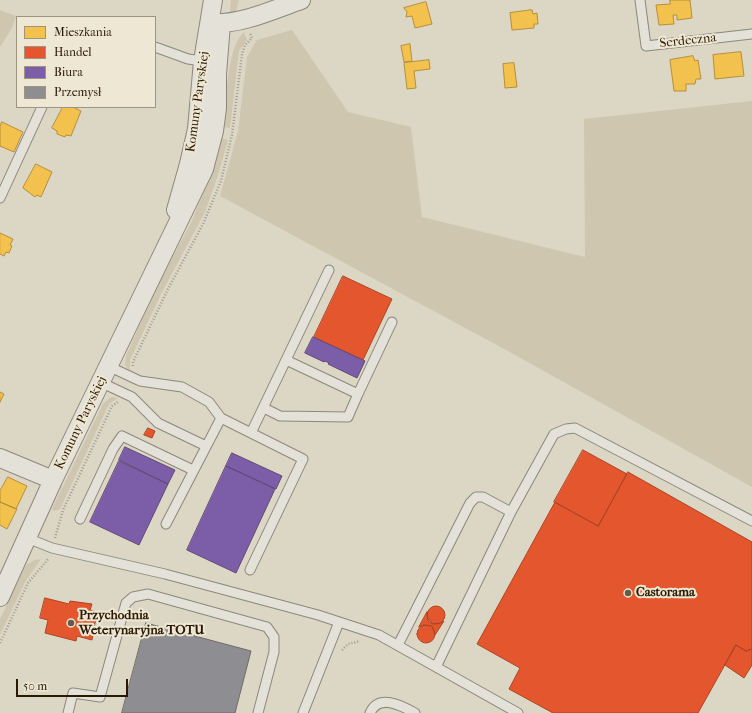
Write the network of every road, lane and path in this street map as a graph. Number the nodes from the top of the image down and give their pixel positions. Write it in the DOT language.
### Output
graph roads {
  1 [pos="213,0"];
  2 [pos="263,0"];
  3 [pos="294,0"];
  4 [pos="301,0"];
  5 [pos="640,0"];
  6 [pos="216,24"];
  7 [pos="752,34"];
  8 [pos="156,47"];
  9 [pos="203,61"];
  10 [pos="42,108"];
  11 [pos="0,198"];
  12 [pos="164,249"];
  13 [pos="330,270"];
  14 [pos="392,322"];
  15 [pos="286,360"];
  16 [pos="104,374"];
  17 [pos="358,394"];
  18 [pos="122,398"];
  19 [pos="264,408"];
  20 [pos="220,418"];
  21 [pos="251,433"];
  22 [pos="206,446"];
  23 [pos="0,458"];
  24 [pos="193,470"];
  25 [pos="53,480"];
  26 [pos="511,512"];
  27 [pos="80,519"];
  28 [pos="752,521"];
  29 [pos="166,524"];
  30 [pos="27,538"];
  31 [pos="55,539"];
  32 [pos="48,561"];
  33 [pos="250,570"];
  34 [pos="0,597"];
  35 [pos="339,622"];
  36 [pos="361,641"];
  37 [pos="0,643"];
  38 [pos="398,645"];
  39 [pos="337,654"];
  40 [pos="436,667"];
  41 [pos="68,713"];
  42 [pos="258,713"];
  43 [pos="303,713"];
  44 [pos="370,713"];
  45 [pos="415,713"];
  46 [pos="518,713"];
  1 -- 6 [label="street"];
  2 -- 3 [label="street"];
  4 -- 6 [label="street"];
  5 -- 7 [label="lane, Serdeczna"];
  6 -- 9 [label="street, Komuny Paryskiej"];
  6 -- 12 [label="street, Komuny Paryskiej"];
  8 -- 9 [label="lane"];
  9 -- 12 [label="street, Komuny Paryskiej"];
  10 -- 11 [label="lane"];
  12 -- 16 [label="street, Komuny Paryskiej"];
  13 -- 15 [label="lane"];
  14 -- 17 [label="lane"];
  15 -- 17 [label="lane"];
  15 -- 19 [label="lane"];
  16 -- 20 [label="lane"];
  16 -- 22 [label="lane"];
  16 -- 25 [label="street, Komuny Paryskiej"];
  17 -- 19 [label="lane"];
  18 -- 31 [label="path"];
  19 -- 21 [label="lane"];
  20 -- 21 [label="lane"];
  20 -- 22 [label="lane"];
  21 -- 33 [label="lane"];
  22 -- 24 [label="lane"];
  23 -- 25 [label="street"];
  24 -- 27 [label="lane"];
  24 -- 29 [label="lane"];
  25 -- 30 [label="street, Komuny Paryskiej"];
  26 -- 28 [label="lane"];
  26 -- 38 [label="lane"];
  26 -- 40 [label="lane"];
  30 -- 34 [label="street, Komuny Paryskiej"];
  30 -- 35 [label="lane"];
  32 -- 37 [label="path"];
  35 -- 38 [label="lane"];
  35 -- 43 [label="lane"];
  36 -- 39 [label="path"];
  38 -- 40 [label="lane"];
  40 -- 46 [label="lane"];
  41 -- 42 [label="lane"];
  44 -- 45 [label="lane"];
}
